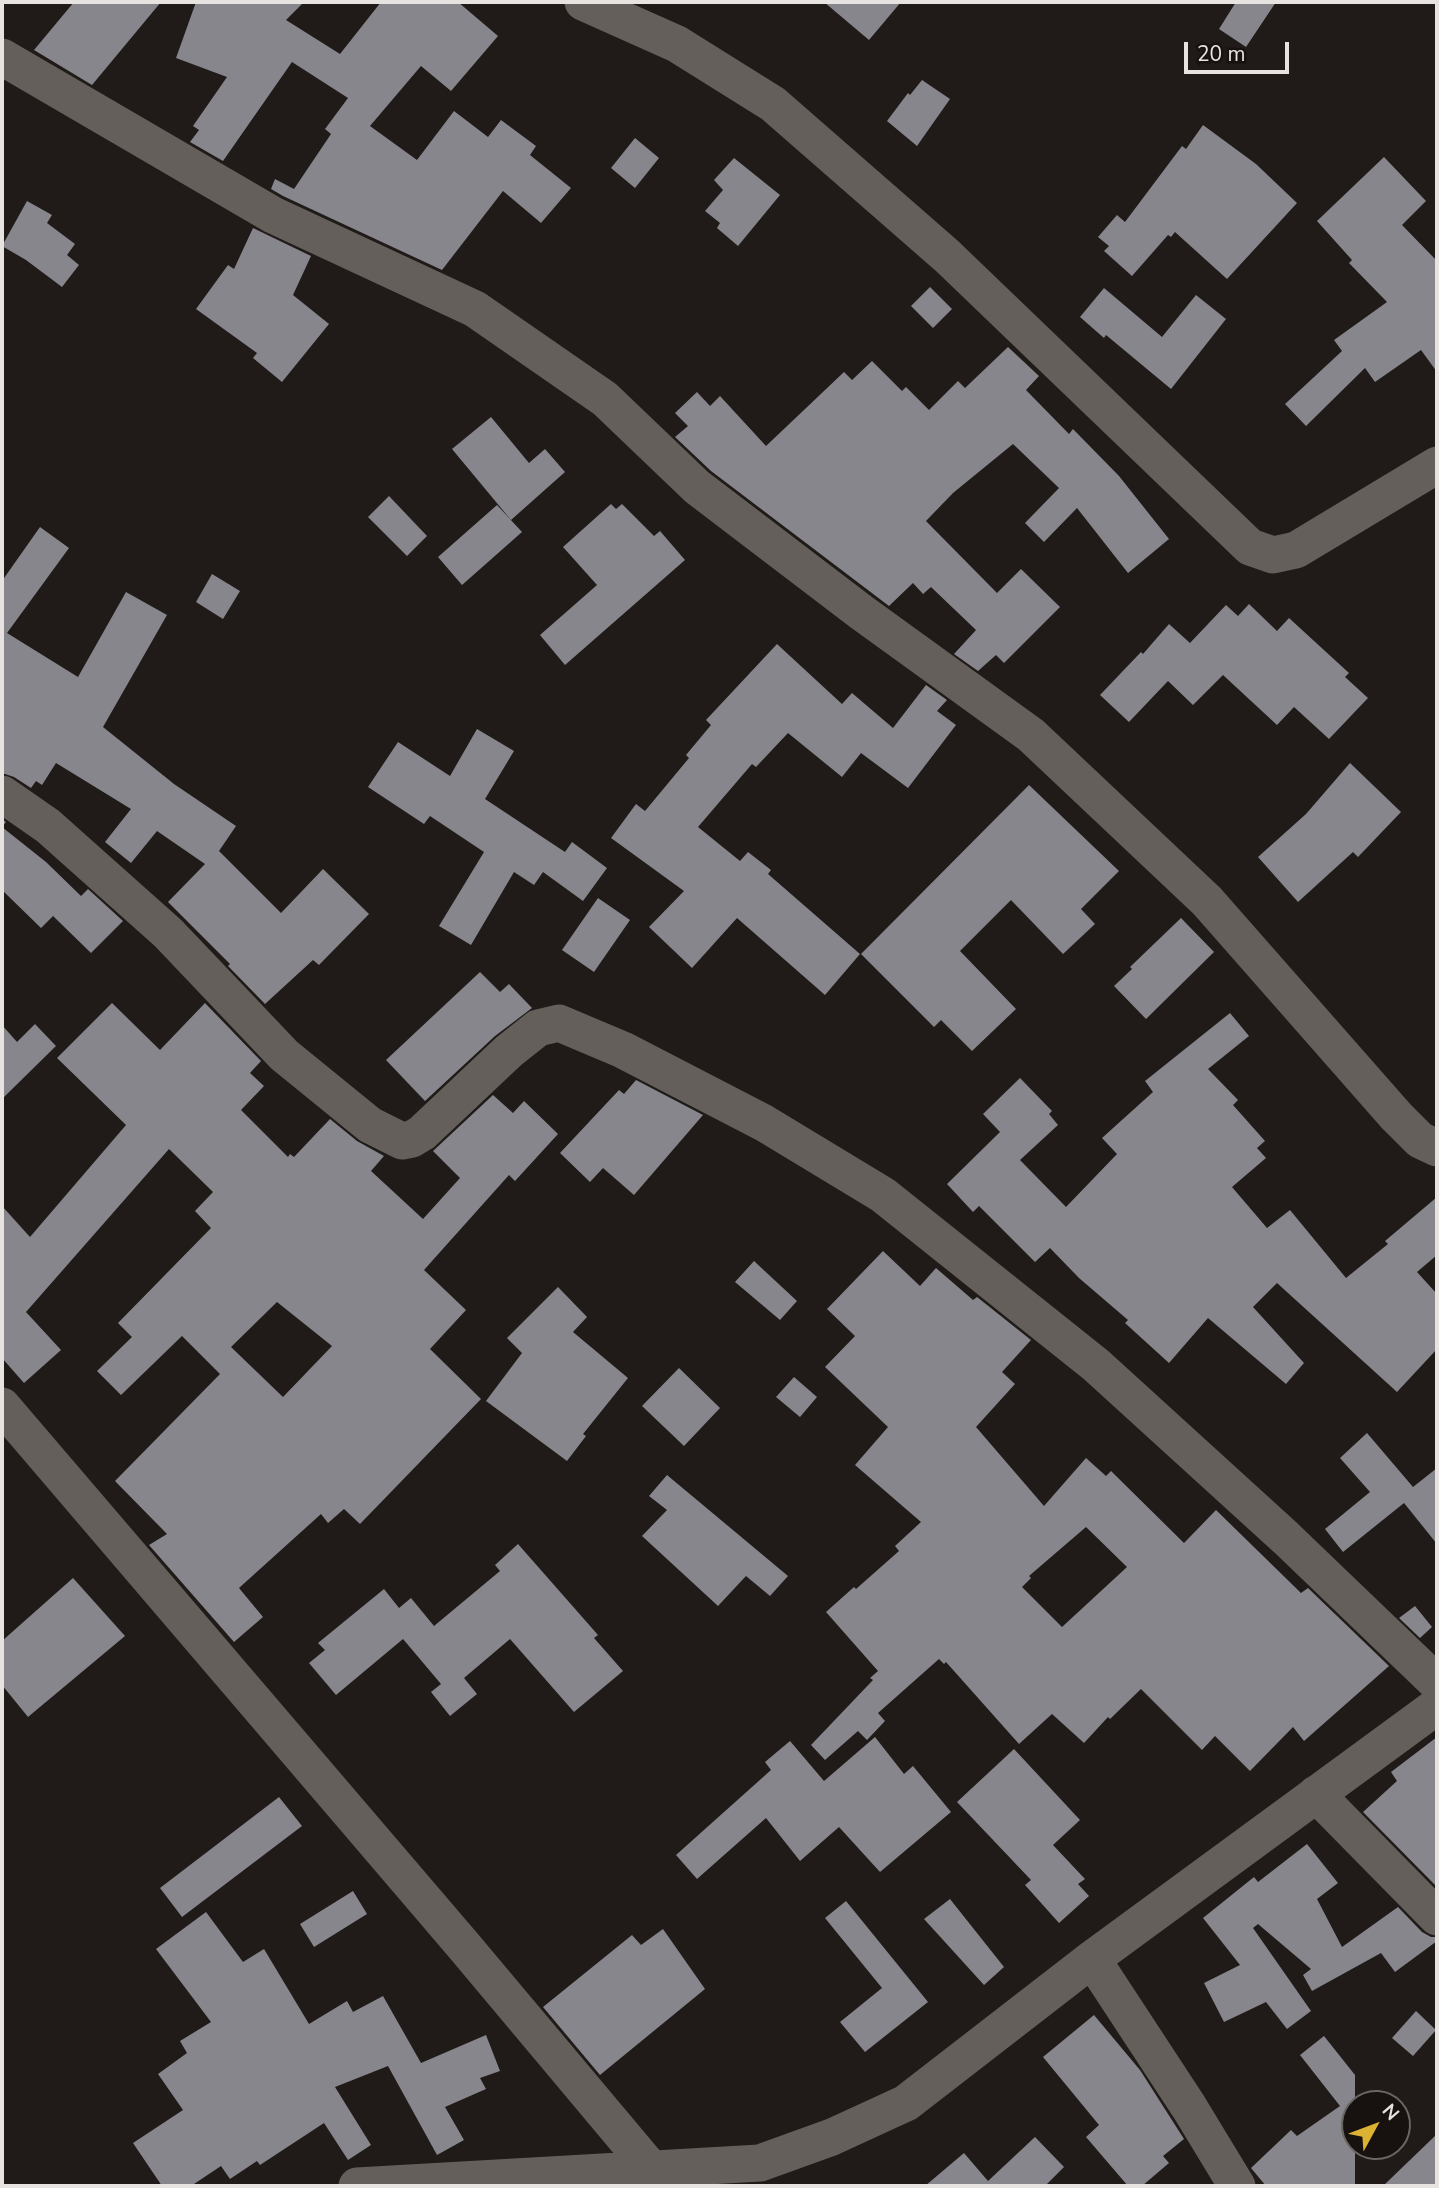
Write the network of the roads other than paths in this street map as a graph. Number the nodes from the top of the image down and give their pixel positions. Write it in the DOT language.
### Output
graph roads {
  1 [pos="583,2"];
  2 [pos="2,57"];
  3 [pos="1437,465"];
  4 [pos="2,794"];
  5 [pos="1437,1148"];
  6 [pos="2,1406"];
  7 [pos="1437,1683"];
  8 [pos="1437,1706"];
  9 [pos="1316,1794"];
  10 [pos="1437,1917"];
  11 [pos="1092,1959"];
  12 [pos="651,2169"];
  13 [pos="357,2186"];
  14 [pos="1237,2186"];
  1 -- 3 [label="street"];
  2 -- 5 [label="street"];
  4 -- 7 [label="street"];
  6 -- 12 [label="street"];
  8 -- 9 [label="street"];
  9 -- 10 [label="street"];
  9 -- 11 [label="street"];
  11 -- 12 [label="street"];
  11 -- 14 [label="street"];
  12 -- 13 [label="street"];
}
